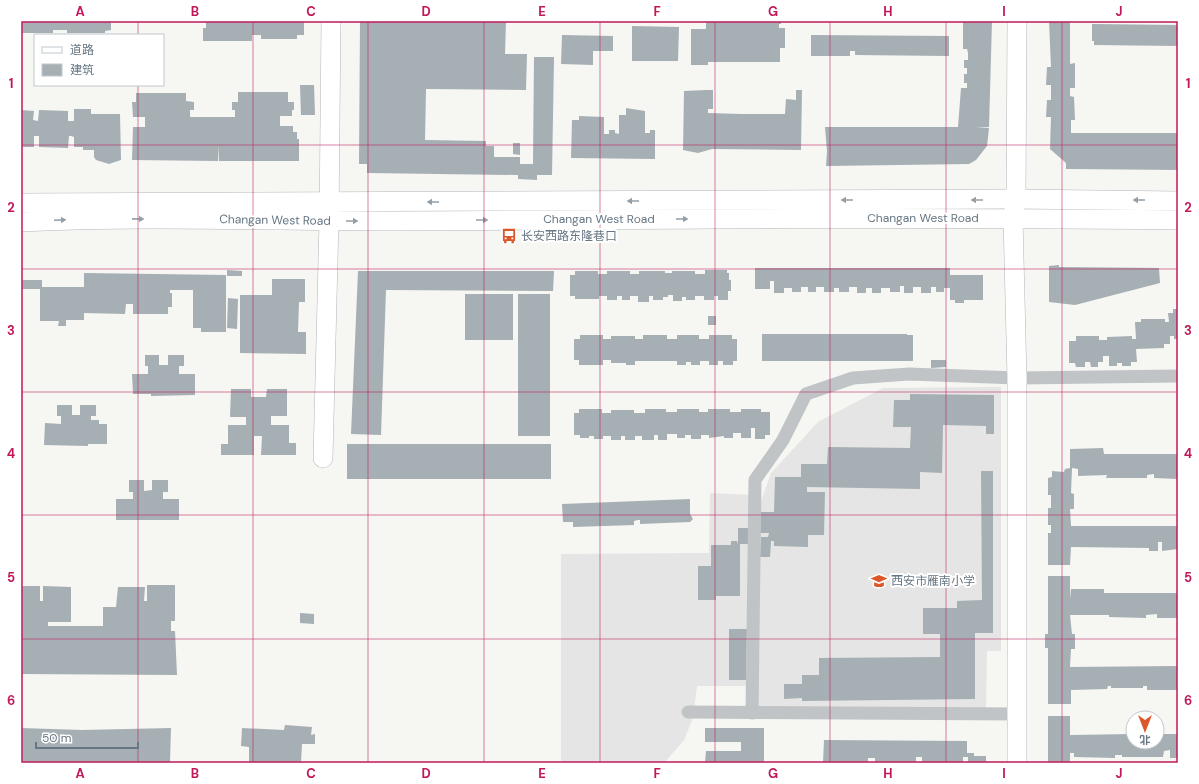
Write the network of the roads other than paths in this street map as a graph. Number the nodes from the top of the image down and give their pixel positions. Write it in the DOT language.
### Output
graph roads {
  1 [pos="331,21"];
  2 [pos="1017,21"];
  3 [pos="1016,199"];
  4 [pos="1178,201"];
  5 [pos="329,202"];
  6 [pos="21,203"];
  7 [pos="1013,218"];
  8 [pos="1178,220"];
  9 [pos="329,221"];
  10 [pos="21,222"];
  11 [pos="1178,376"];
  12 [pos="1016,378"];
  13 [pos="323,458"];
  14 [pos="688,712"];
  15 [pos="752,713"];
  16 [pos="1017,714"];
  17 [pos="1017,763"];
  1 -- 5 [label="main road"];
  2 -- 3 [label="main road"];
  4 -- 3 [label="main road, Changan West Road, one-way"];
  3 -- 5 [label="main road, Changan West Road, one-way"];
  3 -- 7 [label="main road"];
  5 -- 6 [label="main road, Changan West Road"];
  5 -- 9 [label="main road"];
  7 -- 8 [label="main road, Changan West Road"];
  9 -- 7 [label="main road, Changan West Road, one-way"];
  7 -- 12 [label="main road"];
  10 -- 9 [label="main road, Changan West Road, one-way"];
  9 -- 13 [label="main road"];
  11 -- 12 [label="street"];
  12 -- 15 [label="street"];
  12 -- 16 [label="main road"];
  14 -- 15 [label="street"];
  15 -- 16 [label="street"];
  16 -- 17 [label="main road"];
}
